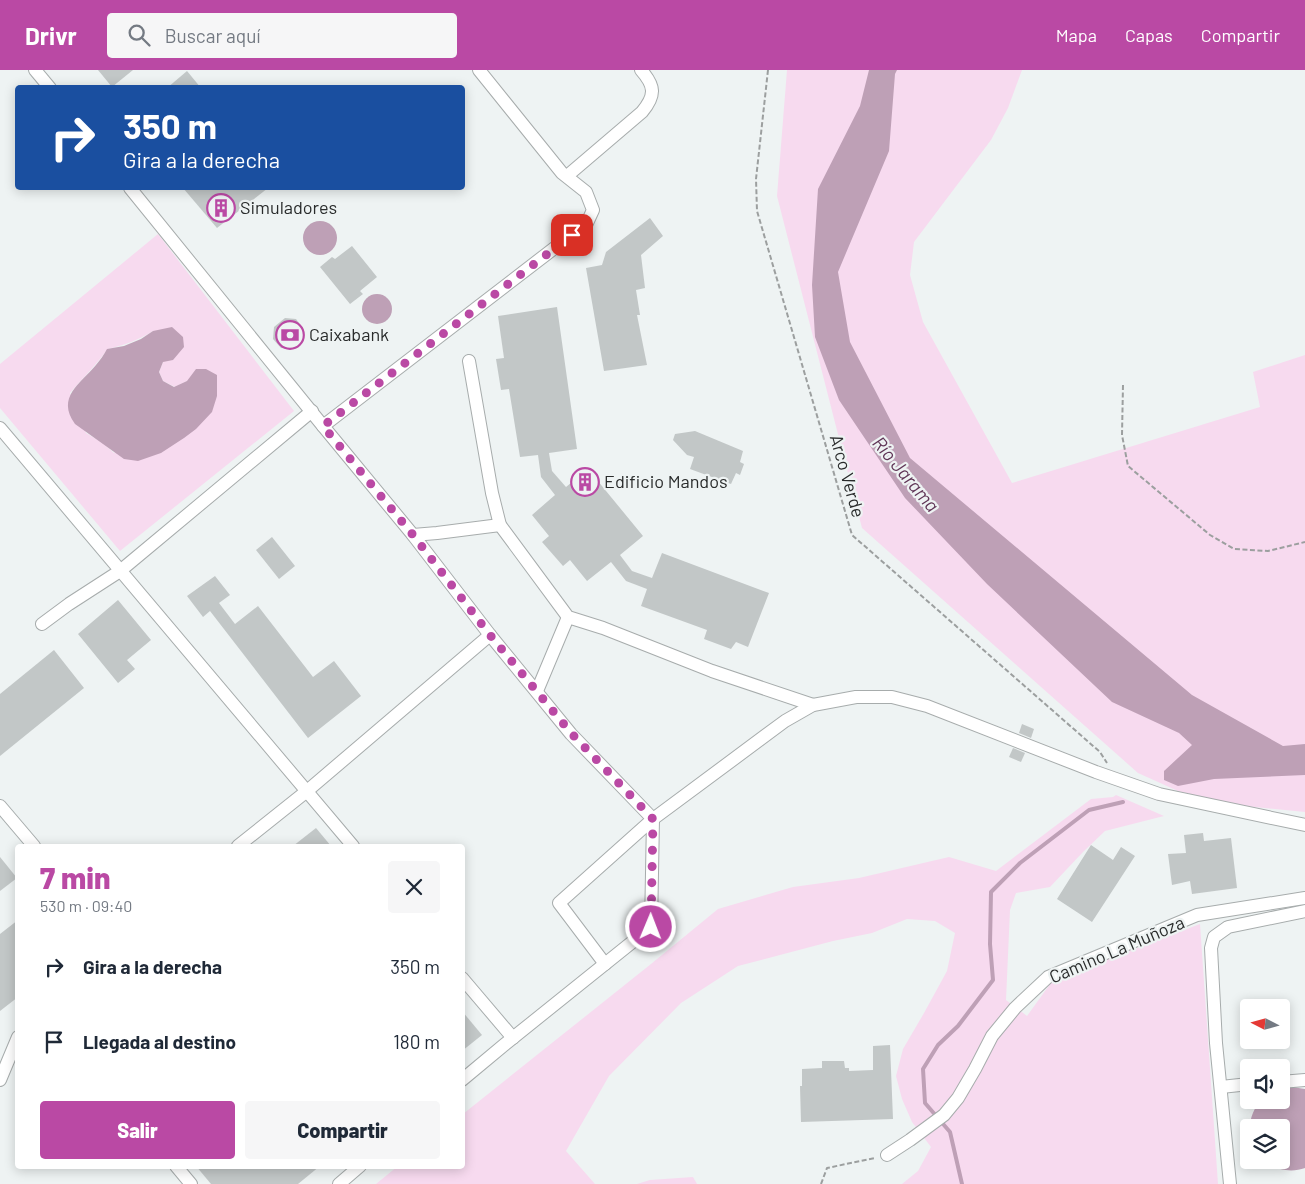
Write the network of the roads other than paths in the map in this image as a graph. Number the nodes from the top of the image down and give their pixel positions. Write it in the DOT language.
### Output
graph roads {
  1 [pos="36,70"];
  2 [pos="479,70"];
  3 [pos="641,70"];
  4 [pos="48,85"];
  5 [pos="566,176"];
  6 [pos="132,190"];
  7 [pos="469,361"];
  8 [pos="312,411"];
  9 [pos="323,426"];
  10 [pos="0,428"];
  11 [pos="500,525"];
  12 [pos="413,535"];
  13 [pos="120,571"];
  14 [pos="568,617"];
  15 [pos="42,624"];
  16 [pos="490,635"];
  17 [pos="537,691"];
  18 [pos="813,705"];
  19 [pos="307,791"];
  20 [pos="0,806"];
  21 [pos="653,819"];
  22 [pos="1305,825"];
  23 [pos="32,844"];
  24 [pos="241,844"];
  25 [pos="351,844"];
  26 [pos="1305,898"];
  27 [pos="1305,911"];
  28 [pos="604,964"];
  29 [pos="465,982"];
  30 [pos="512,1038"];
  31 [pos="15,1044"];
  32 [pos="465,1077"];
  33 [pos="0,1080"];
  34 [pos="1305,1080"];
  35 [pos="1290,1081"];
  36 [pos="1240,1085"];
  37 [pos="1221,1087"];
  38 [pos="887,1155"];
  39 [pos="178,1169"];
  40 [pos="356,1169"];
  41 [pos="190,1184"];
  42 [pos="339,1184"];
  43 [pos="1230,1184"];
  1 -- 4 [label="lane"];
  2 -- 5 [label="lane"];
  3 -- 5 [label="lane"];
  5 -- 9 [label="lane"];
  6 -- 8 [label="lane"];
  7 -- 11 [label="lane"];
  8 -- 9 [label="lane"];
  8 -- 13 [label="lane"];
  9 -- 12 [label="lane"];
  10 -- 13 [label="lane"];
  11 -- 12 [label="lane"];
  11 -- 14 [label="lane"];
  12 -- 16 [label="lane"];
  13 -- 15 [label="lane"];
  13 -- 19 [label="lane"];
  14 -- 17 [label="lane"];
  14 -- 18 [label="lane"];
  16 -- 17 [label="lane"];
  16 -- 19 [label="lane"];
  17 -- 21 [label="lane"];
  18 -- 21 [label="lane"];
  18 -- 22 [label="lane"];
  19 -- 24 [label="lane"];
  19 -- 25 [label="lane"];
  20 -- 23 [label="lane"];
  21 -- 28 [label="lane"];
  21 -- 28 [label="lane"];
  26 -- 38 [label="lane, Camino La Muñoza"];
  27 -- 37 [label="lane"];
  28 -- 30 [label="lane"];
  29 -- 30 [label="lane"];
  30 -- 32 [label="lane"];
  31 -- 33 [label="lane"];
  34 -- 35 [label="lane"];
  36 -- 37 [label="lane"];
  37 -- 43 [label="lane"];
  39 -- 41 [label="lane"];
  40 -- 42 [label="lane"];
}
